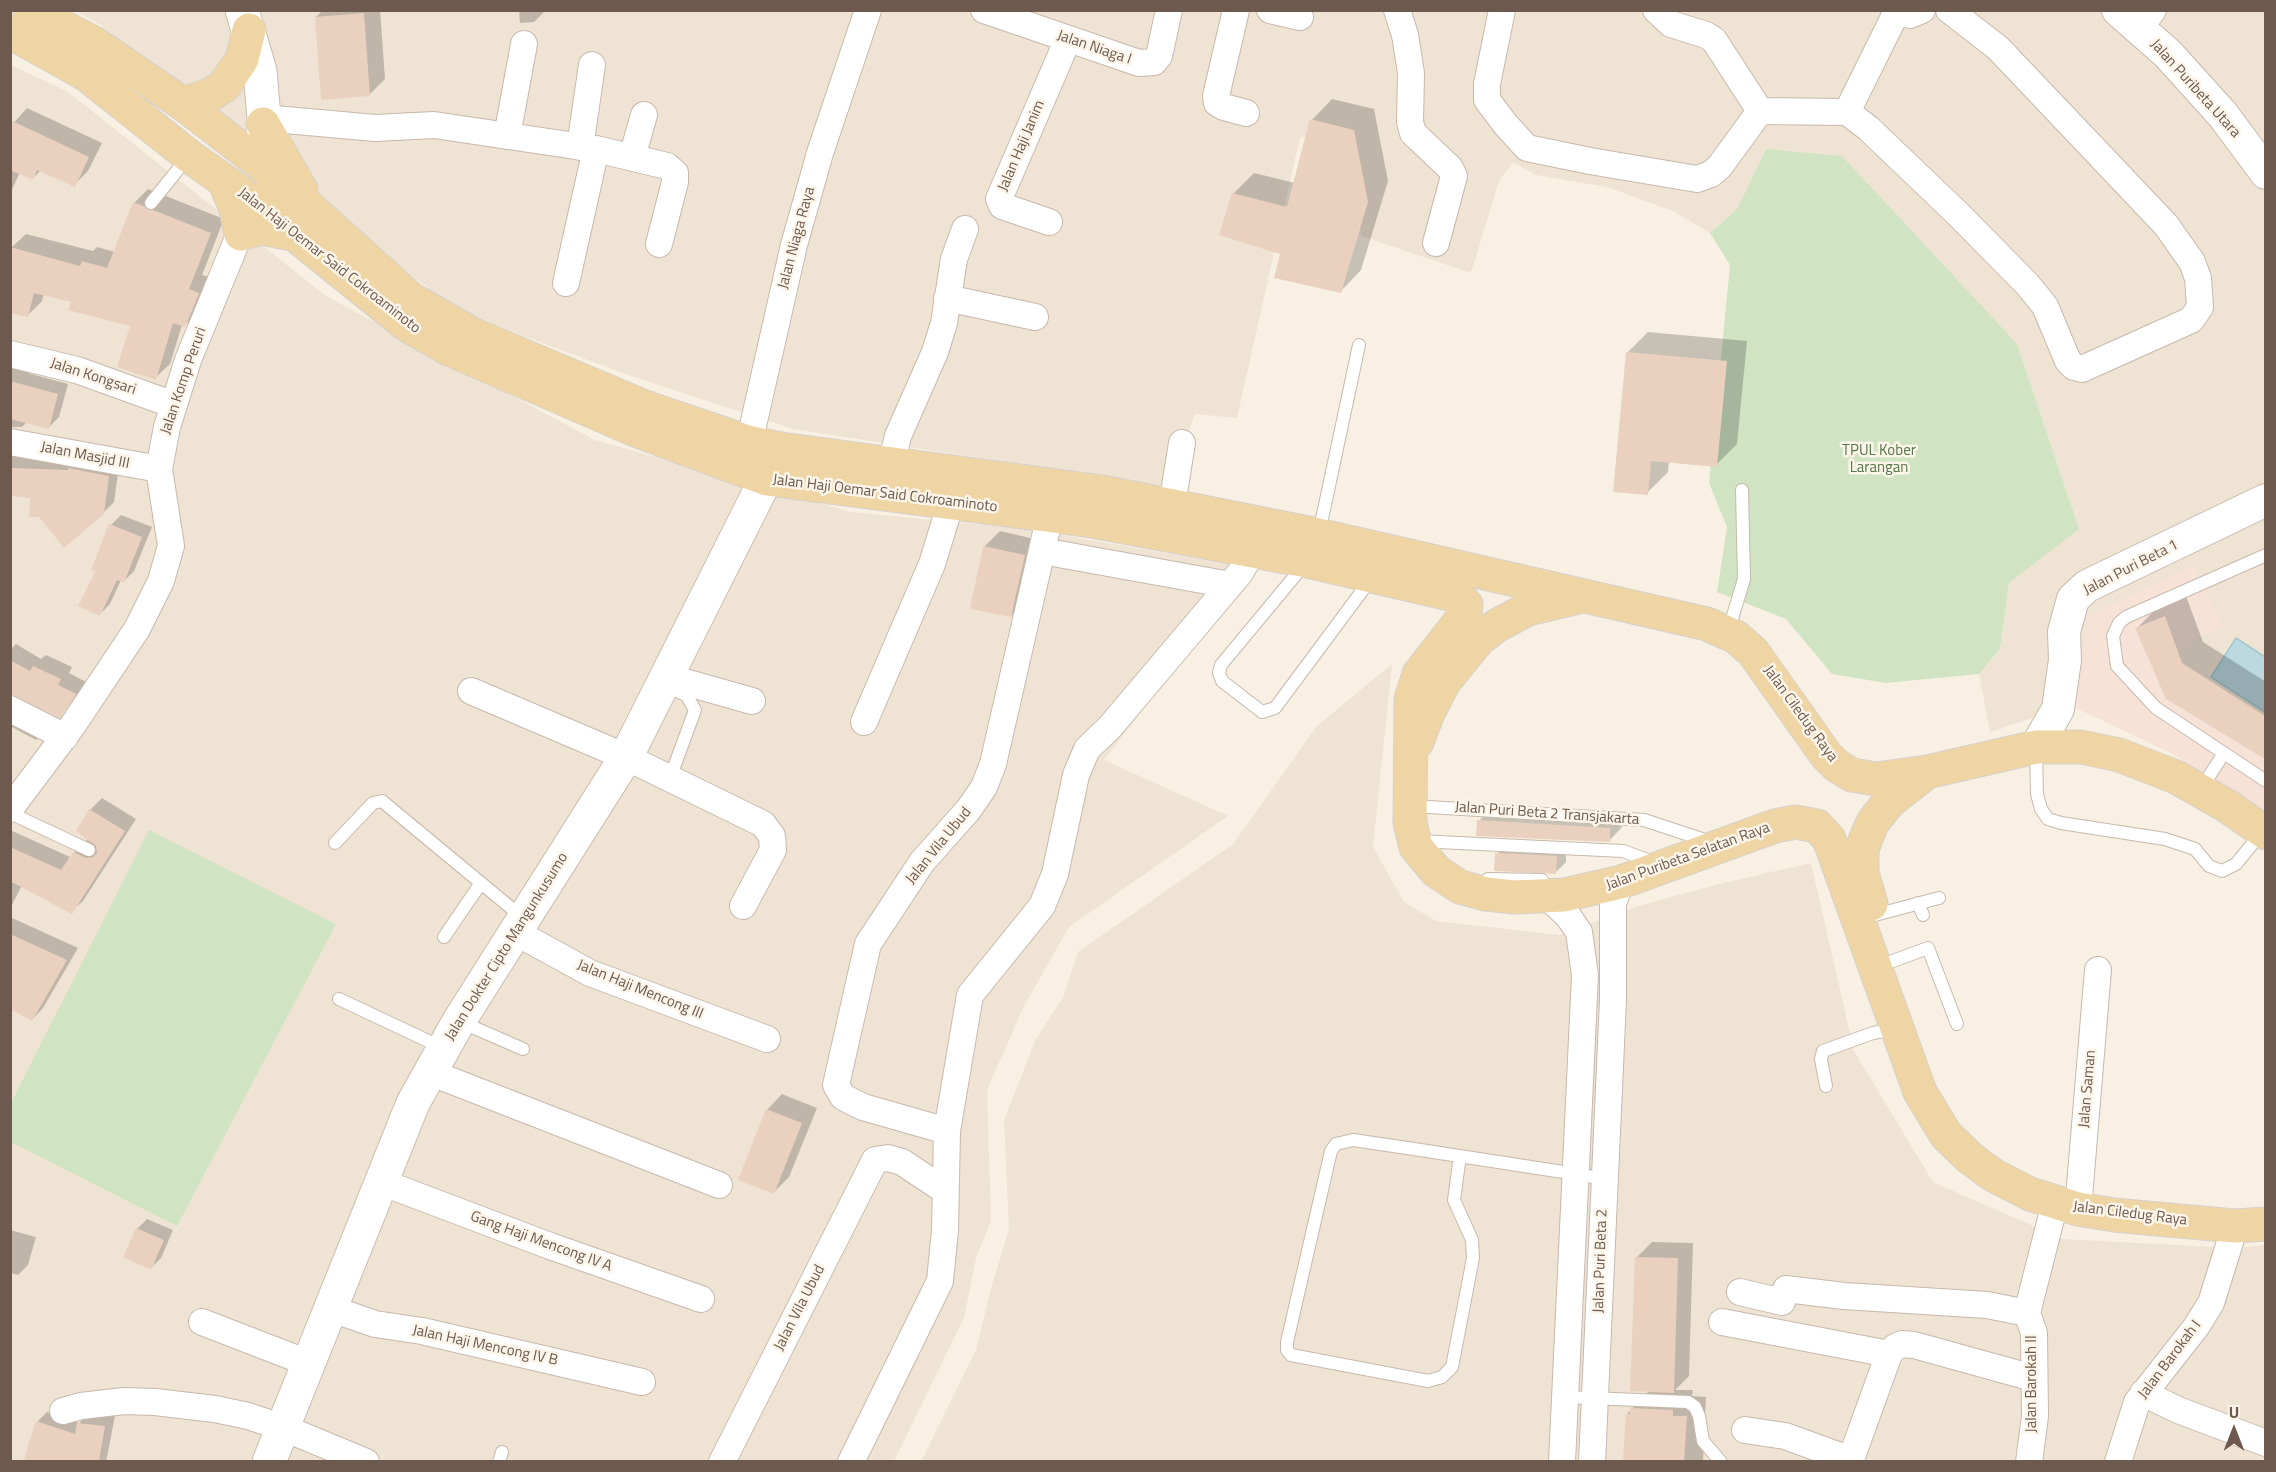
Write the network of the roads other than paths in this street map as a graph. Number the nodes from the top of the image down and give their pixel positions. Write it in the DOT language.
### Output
graph roads {
  1 [pos="30,10"];
  2 [pos="868,10"];
  3 [pos="984,10"];
  4 [pos="1168,10"];
  5 [pos="1236,10"];
  6 [pos="1270,10"];
  7 [pos="1397,10"];
  8 [pos="1502,10"];
  9 [pos="1656,10"];
  10 [pos="1922,10"];
  11 [pos="1949,10"];
  12 [pos="1897,11"];
  13 [pos="2130,14"];
  14 [pos="1021,17"];
  15 [pos="1300,17"];
  16 [pos="245,20"];
  17 [pos="10,32"];
  18 [pos="1068,39"];
  19 [pos="524,44"];
  20 [pos="592,65"];
  21 [pos="183,104"];
  22 [pos="1760,111"];
  23 [pos="1847,112"];
  24 [pos="1246,113"];
  25 [pos="644,115"];
  26 [pos="264,121"];
  27 [pos="507,136"];
  28 [pos="588,148"];
  29 [pos="189,156"];
  30 [pos="632,156"];
  31 [pos="261,164"];
  32 [pos="2265,173"];
  33 [pos="225,183"];
  34 [pos="253,201"];
  35 [pos="151,203"];
  36 [pos="1049,222"];
  37 [pos="305,224"];
  38 [pos="965,229"];
  39 [pos="241,234"];
  40 [pos="1436,243"];
  41 [pos="659,244"];
  42 [pos="566,283"];
  43 [pos="947,298"];
  44 [pos="1035,317"];
  45 [pos="1359,345"];
  46 [pos="10,354"];
  47 [pos="174,405"];
  48 [pos="10,442"];
  49 [pos="1182,443"];
  50 [pos="760,460"];
  51 [pos="891,464"];
  52 [pos="159,470"];
  53 [pos="1742,490"];
  54 [pos="2265,501"];
  55 [pos="951,502"];
  56 [pos="1172,505"];
  57 [pos="1050,515"];
  58 [pos="1261,538"];
  59 [pos="1313,548"];
  60 [pos="1042,551"];
  61 [pos="2265,555"];
  62 [pos="1384,564"];
  63 [pos="1457,581"];
  64 [pos="1230,585"];
  65 [pos="1596,598"];
  66 [pos="1728,633"];
  67 [pos="666,680"];
  68 [pos="471,691"];
  69 [pos="752,701"];
  70 [pos="10,709"];
  71 [pos="864,722"];
  72 [pos="65,737"];
  73 [pos="2036,747"];
  74 [pos="2224,753"];
  75 [pos="626,757"];
  76 [pos="1408,763"];
  77 [pos="1927,772"];
  78 [pos="670,778"];
  79 [pos="2265,781"];
  80 [pos="2200,790"];
  81 [pos="1408,806"];
  82 [pos="10,811"];
  83 [pos="1826,833"];
  84 [pos="2259,838"];
  85 [pos="335,843"];
  86 [pos="1718,844"];
  87 [pos="89,850"];
  88 [pos="1419,851"];
  89 [pos="1641,874"];
  90 [pos="481,883"];
  91 [pos="1555,886"];
  92 [pos="1940,898"];
  93 [pos="743,906"];
  94 [pos="1875,915"];
  95 [pos="521,926"];
  96 [pos="444,938"];
  97 [pos="1890,962"];
  98 [pos="2098,970"];
  99 [pos="1613,973"];
  100 [pos="1585,975"];
  101 [pos="339,999"];
  102 [pos="1957,1024"];
  103 [pos="1897,1029"];
  104 [pos="767,1039"];
  105 [pos="444,1047"];
  106 [pos="523,1049"];
  107 [pos="1610,1060"];
  108 [pos="1581,1063"];
  109 [pos="1826,1086"];
  110 [pos="947,1131"];
  111 [pos="1460,1156"];
  112 [pos="1576,1174"];
  113 [pos="1605,1179"];
  114 [pos="381,1182"];
  115 [pos="719,1185"];
  116 [pos="2018,1189"];
  117 [pos="944,1190"];
  118 [pos="2265,1203"];
  119 [pos="2066,1206"];
  120 [pos="2142,1218"];
  121 [pos="2250,1225"];
  122 [pos="1740,1292"];
  123 [pos="701,1299"];
  124 [pos="1570,1304"];
  125 [pos="1599,1305"];
  126 [pos="329,1308"];
  127 [pos="2027,1313"];
  128 [pos="202,1322"];
  129 [pos="1722,1322"];
  130 [pos="1889,1354"];
  131 [pos="308,1363"];
  132 [pos="2033,1378"];
  133 [pos="642,1382"];
  134 [pos="2143,1393"];
  135 [pos="1565,1397"];
  136 [pos="1596,1398"];
  137 [pos="63,1411"];
  138 [pos="284,1428"];
  139 [pos="1745,1430"];
  140 [pos="2265,1443"];
  141 [pos="269,1461"];
  142 [pos="366,1461"];
  143 [pos="722,1461"];
  144 [pos="851,1461"];
  145 [pos="1562,1461"];
  146 [pos="1592,1461"];
  147 [pos="1721,1461"];
  148 [pos="1850,1461"];
  149 [pos="2029,1461"];
  150 [pos="2118,1461"];
  1 -- 21 [label="main road, Jalan Haji Oemar Said Cokroaminoto"];
  2 -- 50 [label="street, Jalan Niaga Raya"];
  3 -- 14 [label="street, Jalan Niaga I"];
  4 -- 18 [label="street, Jalan Niaga I"];
  5 -- 24 [label="street"];
  6 -- 15 [label="street"];
  7 -- 40 [label="street"];
  8 -- 22 [label="street"];
  9 -- 22 [label="street"];
  10 -- 12 [label="street"];
  11 -- 23 [label="street"];
  12 -- 23 [label="street"];
  13 -- 32 [label="street, Jalan Puribeta Utara"];
  14 -- 18 [label="street, Jalan Niaga I"];
  16 -- 21 [label="main road"];
  16 -- 26 [label="main road"];
  17 -- 29 [label="main road, Jalan Haji Oemar Said Cokroaminoto"];
  18 -- 36 [label="street, Jalan Haji Janim"];
  19 -- 27 [label="street"];
  20 -- 28 [label="street"];
  21 -- 31 [label="main road, Jalan Haji Oemar Said Cokroaminoto"];
  22 -- 23 [label="street"];
  25 -- 30 [label="street"];
  26 -- 27 [label="street"];
  26 -- 31 [label="main road"];
  26 -- 37 [label="main road"];
  27 -- 28 [label="street"];
  28 -- 30 [label="street"];
  28 -- 42 [label="street"];
  29 -- 33 [label="main road, Jalan Haji Oemar Said Cokroaminoto"];
  29 -- 35 [label="lane"];
  30 -- 41 [label="street"];
  31 -- 34 [label="main road"];
  31 -- 37 [label="main road, Jalan Haji Oemar Said Cokroaminoto"];
  33 -- 34 [label="main road, Jalan Haji Oemar Said Cokroaminoto"];
  33 -- 39 [label="main road"];
  34 -- 37 [label="main road, Jalan Haji Oemar Said Cokroaminoto"];
  34 -- 39 [label="street, Jalan Komp Peruri"];
  37 -- 39 [label="main road"];
  37 -- 50 [label="main road, Jalan Haji Oemar Said Cokroaminoto"];
  38 -- 43 [label="street"];
  39 -- 47 [label="street, Jalan Komp Peruri"];
  43 -- 44 [label="street"];
  43 -- 51 [label="street"];
  45 -- 59 [label="lane"];
  46 -- 47 [label="street, Jalan Kongsari"];
  47 -- 52 [label="street, Jalan Komp Peruri"];
  48 -- 52 [label="street, Jalan Masjid III"];
  49 -- 56 [label="street"];
  50 -- 51 [label="main road, Jalan Haji Oemar Said Cokroaminoto"];
  50 -- 55 [label="main road, Jalan Haji Oemar Said Cokroaminoto"];
  50 -- 67 [label="main road, Jalan Dokter Cipto Mangunkusumo"];
  51 -- 56 [label="main road, Jalan Haji Oemar Said Cokroaminoto"];
  52 -- 72 [label="street, Jalan Komp Peruri"];
  53 -- 66 [label="lane"];
  54 -- 73 [label="street, Jalan Puri Beta 1"];
  55 -- 57 [label="main road, Jalan Haji Oemar Said Cokroaminoto"];
  55 -- 71 [label="street"];
  56 -- 58 [label="main road, Jalan Haji Oemar Said Cokroaminoto"];
  57 -- 58 [label="main road, Jalan Haji Oemar Said Cokroaminoto"];
  57 -- 60 [label="street, Jalan Vila Ubud"];
  58 -- 59 [label="main road, Jalan Haji Oemar Said Cokroaminoto"];
  58 -- 64 [label="street"];
  59 -- 62 [label="main road, Jalan Haji Oemar Said Cokroaminoto"];
  59 -- 62 [label="lane"];
  60 -- 64 [label="street"];
  60 -- 110 [label="street, Jalan Vila Ubud"];
  61 -- 74 [label="lane"];
  62 -- 63 [label="main road, Jalan Ciledug Raya"];
  63 -- 65 [label="main road, Jalan Ciledug Raya"];
  63 -- 76 [label="main road"];
  64 -- 110 [label="street"];
  65 -- 66 [label="main road, Jalan Ciledug Raya"];
  65 -- 76 [label="main road"];
  66 -- 77 [label="main road, Jalan Ciledug Raya"];
  67 -- 69 [label="street"];
  67 -- 75 [label="main road, Jalan Dokter Cipto Mangunkusumo"];
  67 -- 78 [label="lane"];
  68 -- 75 [label="street"];
  70 -- 72 [label="street"];
  72 -- 82 [label="street, Jalan Komp Peruri"];
  73 -- 77 [label="main road, Jalan Ciledug Raya"];
  73 -- 80 [label="main road, Jalan Ciledug Raya"];
  73 -- 84 [label="lane"];
  74 -- 79 [label="lane"];
  74 -- 80 [label="lane"];
  75 -- 78 [label="street"];
  75 -- 95 [label="main road, Jalan Dokter Cipto Mangunkusumo"];
  76 -- 81 [label="main road"];
  77 -- 94 [label="main road"];
  78 -- 93 [label="street"];
  80 -- 84 [label="main road, Jalan Ciledug Raya"];
  81 -- 86 [label="lane, Jalan Puri Beta 2 Transjakarta"];
  81 -- 88 [label="main road"];
  82 -- 87 [label="lane"];
  83 -- 86 [label="main road, Jalan Puribeta Selatan Raya"];
  83 -- 103 [label="main road, Jalan Ciledug Raya"];
  85 -- 90 [label="lane"];
  86 -- 89 [label="main road, Jalan Puribeta Selatan Raya"];
  88 -- 89 [label="lane"];
  88 -- 91 [label="main road"];
  89 -- 91 [label="main road, Jalan Puribeta Selatan Raya"];
  89 -- 99 [label="street, Jalan Puri Beta 2"];
  90 -- 95 [label="lane"];
  90 -- 96 [label="lane"];
  91 -- 100 [label="street, Jalan Puri Beta 2"];
  92 -- 94 [label="lane"];
  94 -- 97 [label="main road"];
  95 -- 104 [label="street, Jalan Haji Mencong III"];
  95 -- 105 [label="main road, Jalan Dokter Cipto Mangunkusumo"];
  97 -- 102 [label="lane"];
  97 -- 116 [label="main road"];
  98 -- 119 [label="street, Jalan Saman"];
  99 -- 100 [label="street"];
  99 -- 107 [label="street, Jalan Puri Beta 2"];
  100 -- 108 [label="street, Jalan Puri Beta 2"];
  101 -- 105 [label="lane"];
  103 -- 109 [label="lane"];
  103 -- 116 [label="main road, Jalan Ciledug Raya"];
  105 -- 106 [label="lane"];
  105 -- 114 [label="main road, Jalan Dokter Cipto Mangunkusumo"];
  105 -- 115 [label="street"];
  107 -- 108 [label="street"];
  107 -- 113 [label="street, Jalan Puri Beta 2"];
  108 -- 112 [label="street, Jalan Puri Beta 2"];
  110 -- 117 [label="street"];
  111 -- 111 [label="lane"];
  111 -- 112 [label="lane"];
  112 -- 113 [label="lane"];
  112 -- 124 [label="street, Jalan Puri Beta 2"];
  113 -- 125 [label="street, Jalan Puri Beta 2"];
  114 -- 123 [label="street, Gang Haji Mencong IV A"];
  114 -- 126 [label="main road, Jalan Dokter Cipto Mangunkusumo"];
  116 -- 119 [label="main road, Jalan Ciledug Raya"];
  117 -- 143 [label="street, Jalan Vila Ubud"];
  117 -- 144 [label="street"];
  118 -- 120 [label="main road"];
  119 -- 120 [label="main road, Jalan Ciledug Raya"];
  119 -- 127 [label="street, Jalan Barokah II"];
  120 -- 121 [label="main road, Jalan Ciledug Raya"];
  121 -- 134 [label="street, Jalan Barokah I"];
  122 -- 127 [label="street"];
  124 -- 125 [label="street"];
  124 -- 135 [label="street, Jalan Puri Beta 2"];
  125 -- 136 [label="street, Jalan Puri Beta 2"];
  126 -- 131 [label="main road, Jalan Dokter Cipto Mangunkusumo"];
  126 -- 133 [label="street, Jalan Haji Mencong IV B"];
  127 -- 132 [label="street, Jalan Barokah II"];
  128 -- 131 [label="street"];
  129 -- 130 [label="street"];
  130 -- 132 [label="street"];
  130 -- 148 [label="street"];
  131 -- 138 [label="main road, Jalan Dokter Cipto Mangunkusumo"];
  132 -- 149 [label="street, Jalan Barokah II"];
  134 -- 140 [label="street"];
  134 -- 150 [label="street, Jalan Barokah I"];
  135 -- 136 [label="lane"];
  135 -- 145 [label="street, Jalan Puri Beta 2"];
  136 -- 146 [label="street, Jalan Puri Beta 2"];
  136 -- 147 [label="lane"];
  137 -- 138 [label="street"];
  138 -- 141 [label="main road, Jalan Dokter Cipto Mangunkusumo"];
  138 -- 142 [label="street"];
  139 -- 148 [label="street"];
}
